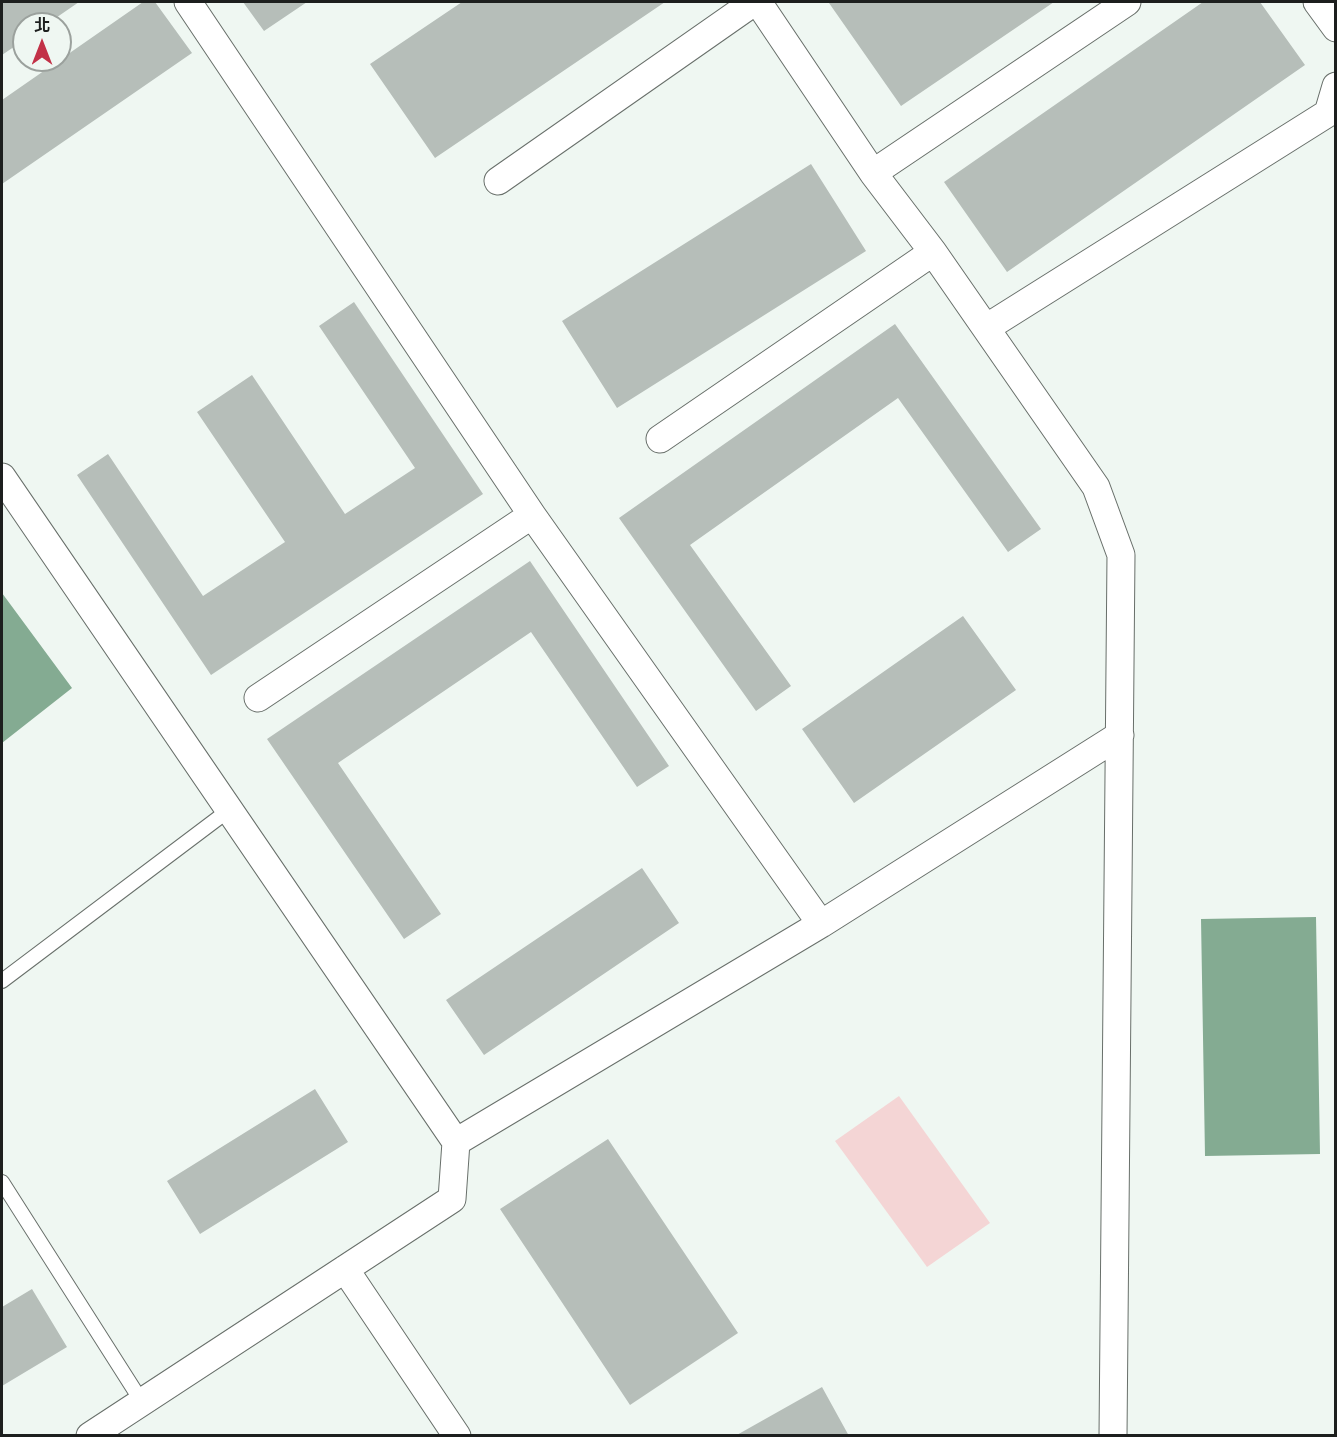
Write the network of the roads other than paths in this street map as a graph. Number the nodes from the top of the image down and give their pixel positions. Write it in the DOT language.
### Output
graph roads {
  1 [pos="188,2"];
  2 [pos="756,2"];
  3 [pos="1127,2"];
  4 [pos="1317,2"];
  5 [pos="1335,28"];
  6 [pos="1335,86"];
  7 [pos="873,172"];
  8 [pos="498,181"];
  9 [pos="933,252"];
  10 [pos="986,328"];
  11 [pos="660,439"];
  12 [pos="2,477"];
  13 [pos="532,515"];
  14 [pos="258,698"];
  15 [pos="1120,735"];
  16 [pos="229,810"];
  17 [pos="821,924"];
  18 [pos="2,981"];
  19 [pos="456,1142"];
  20 [pos="2,1182"];
  21 [pos="345,1269"];
  22 [pos="142,1402"];
  23 [pos="90,1436"];
  24 [pos="457,1436"];
  25 [pos="1113,1436"];
  1 -- 13 [label="street"];
  2 -- 7 [label="street"];
  2 -- 8 [label="street"];
  3 -- 7 [label="street"];
  4 -- 5 [label="street"];
  6 -- 10 [label="street"];
  7 -- 9 [label="street"];
  9 -- 10 [label="street"];
  9 -- 11 [label="street"];
  10 -- 15 [label="street"];
  12 -- 16 [label="street"];
  13 -- 14 [label="street"];
  13 -- 17 [label="street"];
  15 -- 17 [label="street"];
  15 -- 25 [label="street"];
  16 -- 18 [label="lane"];
  16 -- 19 [label="street"];
  17 -- 19 [label="street"];
  19 -- 21 [label="street"];
  20 -- 22 [label="lane"];
  21 -- 22 [label="street"];
  21 -- 24 [label="street"];
  22 -- 23 [label="street"];
}
